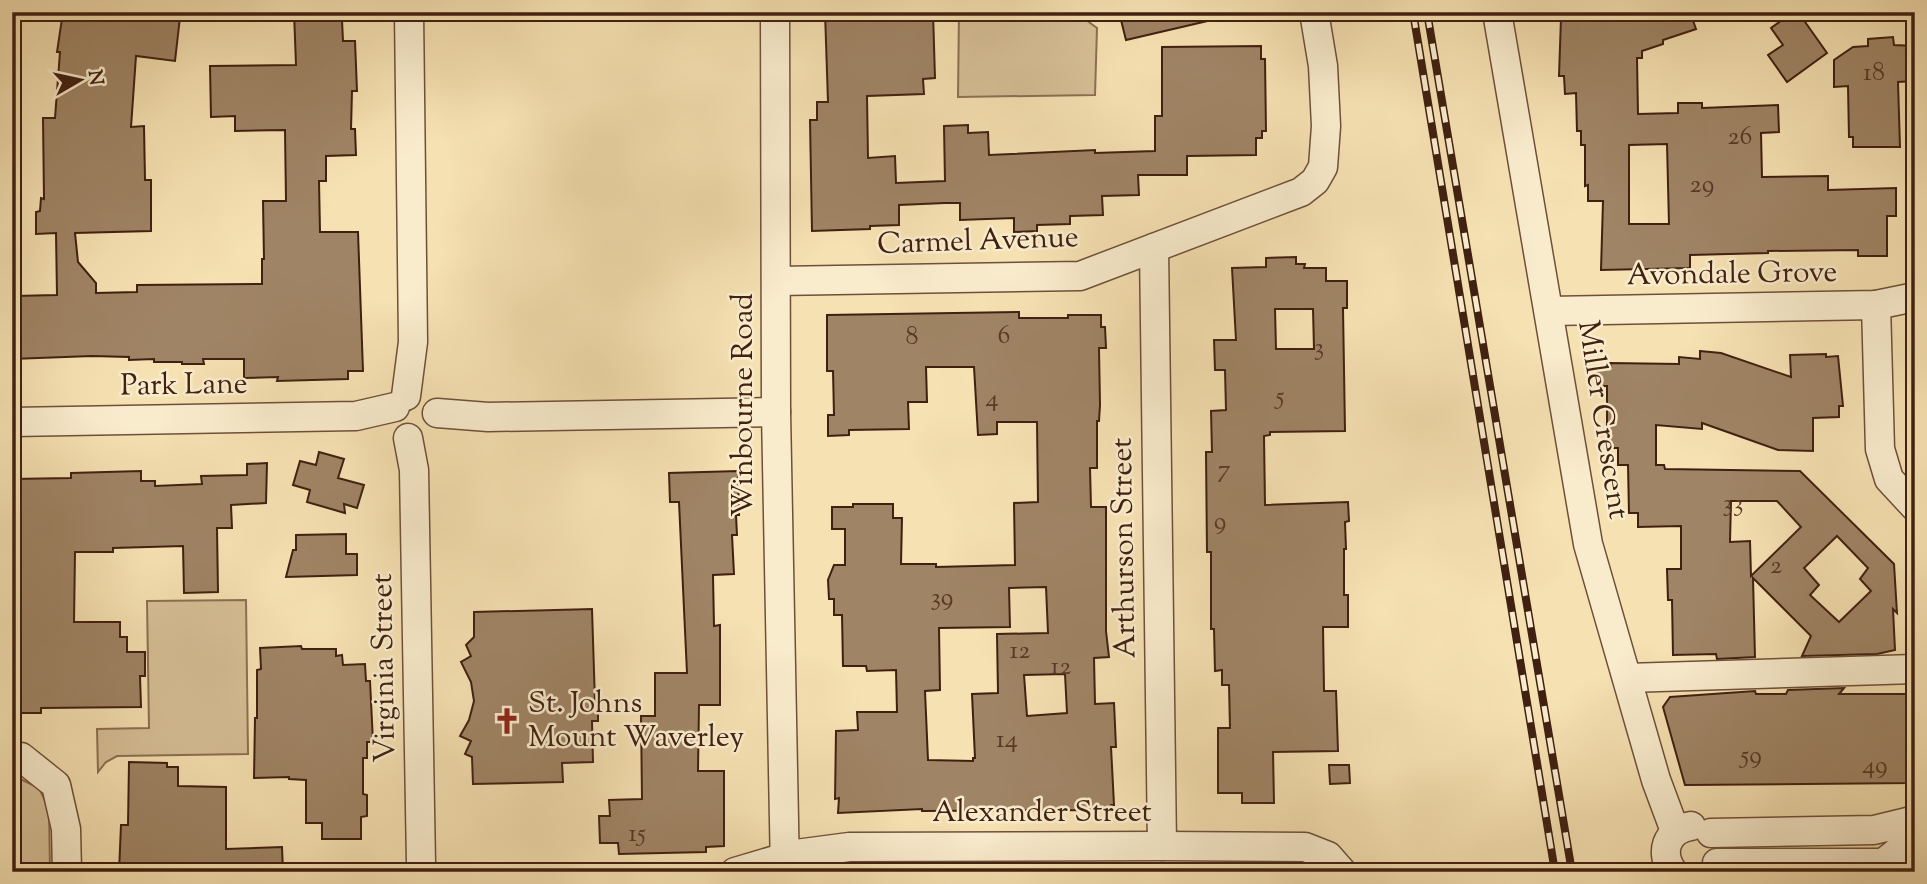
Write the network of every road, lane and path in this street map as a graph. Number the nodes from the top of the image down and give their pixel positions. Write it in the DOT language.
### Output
graph roads {
  1 [pos="409,12"];
  2 [pos="775,12"];
  3 [pos="1314,12"];
  4 [pos="1497,12"];
  5 [pos="1154,248"];
  6 [pos="777,281"];
  7 [pos="1915,297"];
  8 [pos="1877,305"];
  9 [pos="1550,311"];
  10 [pos="776,412"];
  11 [pos="415,418"];
  12 [pos="12,422"];
  13 [pos="1915,507"];
  14 [pos="1915,668"];
  15 [pos="1627,678"];
  16 [pos="12,757"];
  17 [pos="1915,820"];
  18 [pos="1675,831"];
  19 [pos="1712,833"];
  20 [pos="1915,834"];
  21 [pos="1162,846"];
  22 [pos="788,858"];
  23 [pos="1714,867"];
  24 [pos="424,869"];
  25 [pos="67,872"];
  26 [pos="735,872"];
  27 [pos="1342,872"];
  28 [pos="1673,872"];
  1 -- 11 [label="street, Virginia Street"];
  2 -- 6 [label="street, Winbourne Road"];
  3 -- 5 [label="street, Carmel Avenue"];
  4 -- 9 [label="street, Miller Crescent"];
  5 -- 6 [label="street, Carmel Avenue"];
  5 -- 21 [label="street, Arthurson Street"];
  6 -- 10 [label="street, Winbourne Road"];
  7 -- 8 [label="street, Avondale Grove"];
  8 -- 9 [label="street, Avondale Grove"];
  8 -- 13 [label="street"];
  9 -- 15 [label="street, Miller Crescent"];
  10 -- 11 [label="street, Park Lane"];
  10 -- 22 [label="street, Winbourne Road"];
  11 -- 12 [label="street, Park Lane"];
  11 -- 24 [label="street, Virginia Street"];
  14 -- 15 [label="street"];
  15 -- 18 [label="street, Miller Crescent"];
  16 -- 25 [label="street"];
  17 -- 19 [label="street"];
  18 -- 19 [label="street"];
  18 -- 28 [label="street"];
  19 -- 23 [label="street"];
  20 -- 23 [label="street"];
  21 -- 22 [label="street, Alexander Street"];
  21 -- 27 [label="street, Alexander Street"];
  22 -- 26 [label="street, Alexander Street"];
}
